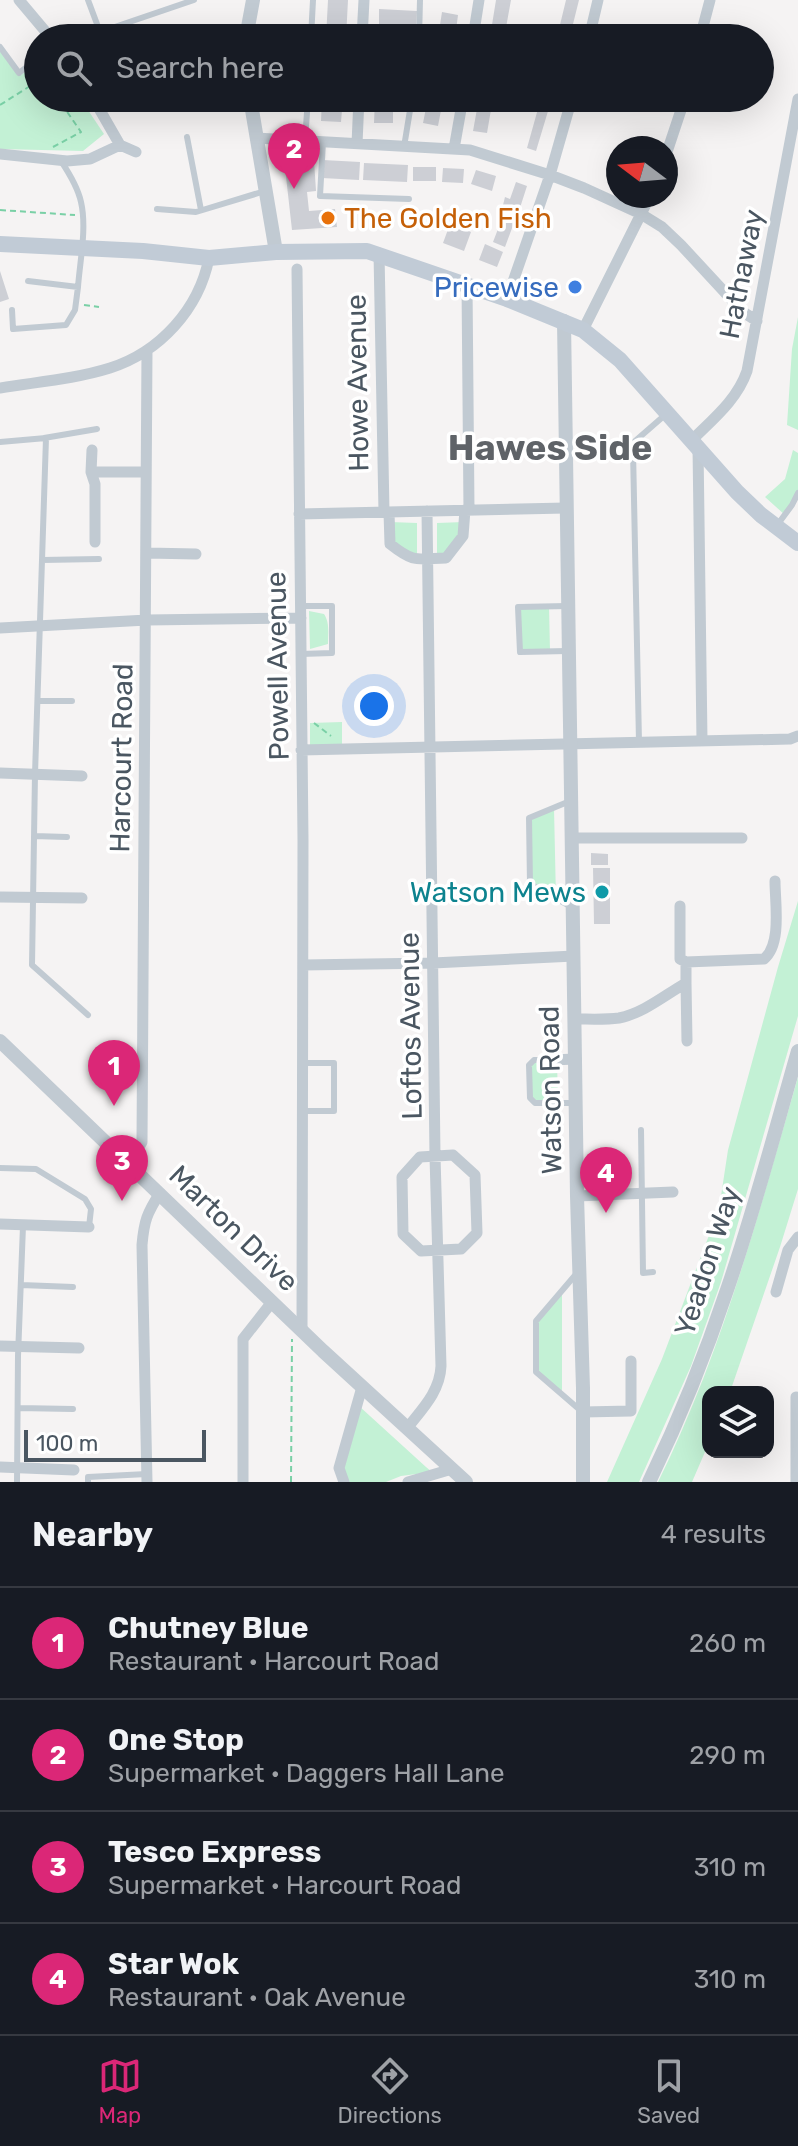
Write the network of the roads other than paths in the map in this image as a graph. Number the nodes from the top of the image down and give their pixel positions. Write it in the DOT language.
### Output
graph roads {
  1 [pos="19,0"];
  2 [pos="88,0"];
  3 [pos="194,0"];
  4 [pos="253,0"];
  5 [pos="313,0"];
  6 [pos="364,0"];
  7 [pos="420,0"];
  8 [pos="479,0"];
  9 [pos="598,0"];
  10 [pos="710,0"];
  11 [pos="39,24"];
  12 [pos="97,24"];
  13 [pos="124,24"];
  14 [pos="249,24"];
  15 [pos="312,24"];
  16 [pos="363,24"];
  17 [pos="419,24"];
  18 [pos="475,24"];
  19 [pos="592,24"];
  20 [pos="704,24"];
  21 [pos="0,47"];
  22 [pos="24,69"];
  23 [pos="798,99"];
  24 [pos="101,112"];
  25 [pos="252,112"];
  26 [pos="307,112"];
  27 [pos="358,112"];
  28 [pos="410,112"];
  29 [pos="461,112"];
  30 [pos="568,112"];
  31 [pos="680,112"];
  32 [pos="672,136"];
  33 [pos="187,137"];
  34 [pos="256,138"];
  35 [pos="305,141"];
  36 [pos="323,142"];
  37 [pos="357,144"];
  38 [pos="120,145"];
  39 [pos="404,147"];
  40 [pos="454,149"];
  41 [pos="136,152"];
  42 [pos="0,154"];
  43 [pos="61,161"];
  44 [pos="550,175"];
  45 [pos="265,191"];
  46 [pos="409,199"];
  47 [pos="644,208"];
  48 [pos="157,209"];
  49 [pos="201,210"];
  50 [pos="641,214"];
  51 [pos="0,244"];
  52 [pos="81,248"];
  53 [pos="276,252"];
  54 [pos="379,253"];
  55 [pos="209,258"];
  56 [pos="297,269"];
  57 [pos="28,281"];
  58 [pos="467,284"];
  59 [pos="78,287"];
  60 [pos="507,299"];
  61 [pos="12,310"];
  62 [pos="564,321"];
  63 [pos="757,321"];
  64 [pos="583,330"];
  65 [pos="147,350"];
  66 [pos="0,388"];
  67 [pos="668,413"];
  68 [pos="97,429"];
  69 [pos="44,438"];
  70 [pos="0,442"];
  71 [pos="695,443"];
  72 [pos="92,450"];
  73 [pos="91,472"];
  74 [pos="146,472"];
  75 [pos="798,493"];
  76 [pos="566,508"];
  77 [pos="467,510"];
  78 [pos="427,511"];
  79 [pos="387,512"];
  80 [pos="299,514"];
  81 [pos="776,527"];
  82 [pos="95,542"];
  83 [pos="798,543"];
  84 [pos="147,553"];
  85 [pos="196,554"];
  86 [pos="99,559"];
  87 [pos="427,559"];
  88 [pos="42,560"];
  89 [pos="567,606"];
  90 [pos="301,612"];
  91 [pos="147,620"];
  92 [pos="40,626"];
  93 [pos="0,628"];
  94 [pos="568,651"];
  95 [pos="301,654"];
  96 [pos="38,701"];
  97 [pos="72,701"];
  98 [pos="798,736"];
  99 [pos="702,740"];
  100 [pos="639,742"];
  101 [pos="571,744"];
  102 [pos="429,748"];
  103 [pos="301,750"];
  104 [pos="0,773"];
  105 [pos="35,774"];
  106 [pos="82,776"];
  107 [pos="572,800"];
  108 [pos="34,836"];
  109 [pos="67,837"];
  110 [pos="572,838"];
  111 [pos="742,838"];
  112 [pos="775,881"];
  113 [pos="0,897"];
  114 [pos="33,897"];
  115 [pos="82,898"];
  116 [pos="680,906"];
  117 [pos="573,908"];
  118 [pos="574,956"];
  119 [pos="686,962"];
  120 [pos="433,963"];
  121 [pos="303,965"];
  122 [pos="686,983"];
  123 [pos="88,1015"];
  124 [pos="575,1019"];
  125 [pos="0,1041"];
  126 [pos="687,1041"];
  127 [pos="798,1051"];
  128 [pos="576,1059"];
  129 [pos="551,1060"];
  130 [pos="303,1063"];
  131 [pos="576,1103"];
  132 [pos="303,1111"];
  133 [pos="641,1130"];
  134 [pos="435,1156"];
  135 [pos="129,1163"];
  136 [pos="0,1168"];
  137 [pos="673,1192"];
  138 [pos="160,1193"];
  139 [pos="642,1194"];
  140 [pos="577,1196"];
  141 [pos="0,1224"];
  142 [pos="24,1224"];
  143 [pos="89,1227"];
  144 [pos="798,1237"];
  145 [pos="438,1250"];
  146 [pos="580,1271"];
  147 [pos="653,1272"];
  148 [pos="21,1285"];
  149 [pos="73,1287"];
  150 [pos="776,1292"];
  151 [pos="272,1302"];
  152 [pos="297,1326"];
  153 [pos="0,1346"];
  154 [pos="19,1347"];
  155 [pos="79,1348"];
  156 [pos="631,1361"];
  157 [pos="362,1387"];
  158 [pos="796,1397"];
  159 [pos="18,1408"];
  160 [pos="73,1409"];
  161 [pos="583,1412"];
  162 [pos="408,1427"];
  163 [pos="0,1467"];
  164 [pos="17,1468"];
  165 [pos="452,1469"];
  166 [pos="74,1470"];
  167 [pos="147,1478"];
  168 [pos="17,1482"];
  169 [pos="88,1482"];
  170 [pos="243,1482"];
  171 [pos="344,1482"];
  172 [pos="408,1482"];
  173 [pos="466,1482"];
  174 [pos="583,1482"];
  175 [pos="649,1482"];
  176 [pos="796,1482"];
  1 -- 11 [label="street"];
  2 -- 12 [label="lane"];
  3 -- 13 [label="lane"];
  4 -- 14 [label="street"];
  5 -- 15 [label="lane"];
  6 -- 16 [label="street"];
  7 -- 17 [label="lane"];
  8 -- 18 [label="street"];
  9 -- 19 [label="street"];
  10 -- 20 [label="street"];
  21 -- 22 [label="lane"];
  23 -- 63 [label="street, Hathaway"];
  24 -- 38 [label="street"];
  25 -- 34 [label="street"];
  26 -- 35 [label="lane"];
  27 -- 37 [label="street"];
  28 -- 39 [label="lane"];
  29 -- 40 [label="street"];
  30 -- 44 [label="street"];
  31 -- 32 [label="street"];
  33 -- 49 [label="lane"];
  34 -- 35 [label="street"];
  34 -- 45 [label="street"];
  35 -- 36 [label="street"];
  36 -- 37 [label="street"];
  36 -- 46 [label="lane"];
  37 -- 39 [label="street"];
  38 -- 41 [label="street"];
  38 -- 43 [label="street"];
  39 -- 40 [label="street"];
  40 -- 44 [label="street"];
  42 -- 43 [label="street"];
  43 -- 52 [label="lane"];
  44 -- 50 [label="street"];
  44 -- 60 [label="street"];
  45 -- 49 [label="lane"];
  45 -- 53 [label="street"];
  47 -- 50 [label="street"];
  48 -- 49 [label="lane"];
  50 -- 63 [label="street"];
  50 -- 64 [label="street"];
  51 -- 52 [label="main road"];
  52 -- 55 [label="main road"];
  52 -- 59 [label="lane"];
  53 -- 54 [label="main road"];
  53 -- 55 [label="main road"];
  54 -- 58 [label="main road"];
  54 -- 79 [label="street, Howe Avenue"];
  55 -- 65 [label="street"];
  56 -- 80 [label="street, Powell Avenue"];
  57 -- 59 [label="lane"];
  58 -- 60 [label="main road"];
  58 -- 77 [label="street"];
  59 -- 61 [label="lane"];
  60 -- 62 [label="main road"];
  62 -- 64 [label="main road"];
  62 -- 76 [label="street, Watson Road"];
  63 -- 71 [label="street, Hathaway"];
  64 -- 67 [label="main road"];
  65 -- 66 [label="street"];
  65 -- 74 [label="street, Harcourt Road"];
  67 -- 71 [label="main road"];
  67 -- 100 [label="lane"];
  68 -- 69 [label="lane"];
  69 -- 70 [label="lane"];
  69 -- 88 [label="lane"];
  71 -- 81 [label="main road"];
  71 -- 99 [label="street"];
  72 -- 73 [label="street"];
  73 -- 74 [label="street"];
  73 -- 82 [label="street"];
  74 -- 84 [label="street, Harcourt Road"];
  75 -- 81 [label="lane"];
  76 -- 77 [label="street"];
  76 -- 89 [label="street, Watson Road"];
  77 -- 78 [label="street"];
  77 -- 87 [label="street"];
  78 -- 79 [label="street"];
  78 -- 87 [label="street, Loftos Avenue"];
  79 -- 80 [label="street"];
  79 -- 87 [label="street"];
  80 -- 90 [label="street, Powell Avenue"];
  81 -- 83 [label="main road"];
  84 -- 85 [label="street"];
  84 -- 91 [label="street, Harcourt Road"];
  86 -- 88 [label="lane"];
  87 -- 102 [label="street, Loftos Avenue"];
  88 -- 92 [label="lane"];
  89 -- 94 [label="street, Watson Road"];
  89 -- 94 [label="lane"];
  90 -- 91 [label="street"];
  90 -- 95 [label="street, Powell Avenue"];
  90 -- 95 [label="lane"];
  91 -- 92 [label="street"];
  91 -- 135 [label="street, Harcourt Road"];
  92 -- 93 [label="street"];
  92 -- 96 [label="lane"];
  94 -- 101 [label="street, Watson Road"];
  95 -- 103 [label="street, Powell Avenue"];
  96 -- 97 [label="lane"];
  96 -- 105 [label="lane"];
  98 -- 99 [label="street"];
  99 -- 100 [label="street"];
  100 -- 101 [label="street"];
  101 -- 102 [label="street"];
  101 -- 107 [label="street, Watson Road"];
  102 -- 103 [label="street"];
  102 -- 120 [label="street, Loftos Avenue"];
  103 -- 121 [label="street, Powell Avenue"];
  104 -- 105 [label="street"];
  105 -- 106 [label="street"];
  105 -- 108 [label="lane"];
  107 -- 110 [label="street, Watson Road"];
  107 -- 117 [label="lane"];
  108 -- 109 [label="lane"];
  108 -- 114 [label="lane"];
  110 -- 111 [label="street"];
  110 -- 117 [label="street, Watson Road"];
  112 -- 119 [label="street"];
  113 -- 114 [label="street"];
  114 -- 115 [label="street"];
  114 -- 123 [label="lane"];
  116 -- 119 [label="street"];
  117 -- 118 [label="street, Watson Road"];
  118 -- 120 [label="street"];
  118 -- 124 [label="street, Watson Road"];
  119 -- 122 [label="street"];
  120 -- 121 [label="street"];
  120 -- 134 [label="street, Loftos Avenue"];
  121 -- 130 [label="street, Powell Avenue"];
  122 -- 124 [label="street"];
  122 -- 126 [label="street"];
  124 -- 128 [label="street, Watson Road"];
  125 -- 135 [label="street, Marton Drive"];
  127 -- 175 [label="street, Yeadon Way"];
  128 -- 129 [label="street"];
  128 -- 131 [label="street, Watson Road"];
  129 -- 131 [label="lane, Watson Road"];
  130 -- 132 [label="street, Powell Avenue"];
  130 -- 132 [label="lane"];
  131 -- 140 [label="street, Watson Road"];
  132 -- 152 [label="street, Powell Avenue"];
  133 -- 139 [label="lane"];
  134 -- 145 [label="street, Loftos Avenue"];
  134 -- 145 [label="street, Loftos Avenue"];
  134 -- 145 [label="street, Loftos Avenue"];
  135 -- 138 [label="street, Marton Drive"];
  136 -- 143 [label="lane"];
  137 -- 139 [label="street"];
  138 -- 151 [label="street, Marton Drive"];
  138 -- 167 [label="street"];
  139 -- 140 [label="street"];
  139 -- 147 [label="lane"];
  140 -- 146 [label="street, Watson Road"];
  141 -- 142 [label="street"];
  142 -- 143 [label="street"];
  142 -- 148 [label="lane"];
  144 -- 150 [label="street"];
  145 -- 162 [label="street, Loftos Avenue"];
  146 -- 161 [label="street, Watson Road"];
  146 -- 161 [label="lane"];
  148 -- 149 [label="lane"];
  148 -- 154 [label="lane"];
  151 -- 152 [label="street, Marton Drive"];
  151 -- 170 [label="street"];
  152 -- 157 [label="street, Marton Drive"];
  153 -- 154 [label="street"];
  154 -- 155 [label="street"];
  154 -- 159 [label="lane"];
  156 -- 161 [label="street"];
  157 -- 162 [label="street, Marton Drive"];
  157 -- 171 [label="street"];
  158 -- 176 [label="street"];
  159 -- 160 [label="lane"];
  159 -- 164 [label="lane"];
  161 -- 174 [label="street, Watson Road"];
  162 -- 165 [label="street, Marton Drive"];
  163 -- 164 [label="street"];
  164 -- 166 [label="street"];
  164 -- 168 [label="lane"];
  165 -- 172 [label="street"];
  165 -- 173 [label="street, Marton Drive"];
  167 -- 169 [label="lane"];
}
